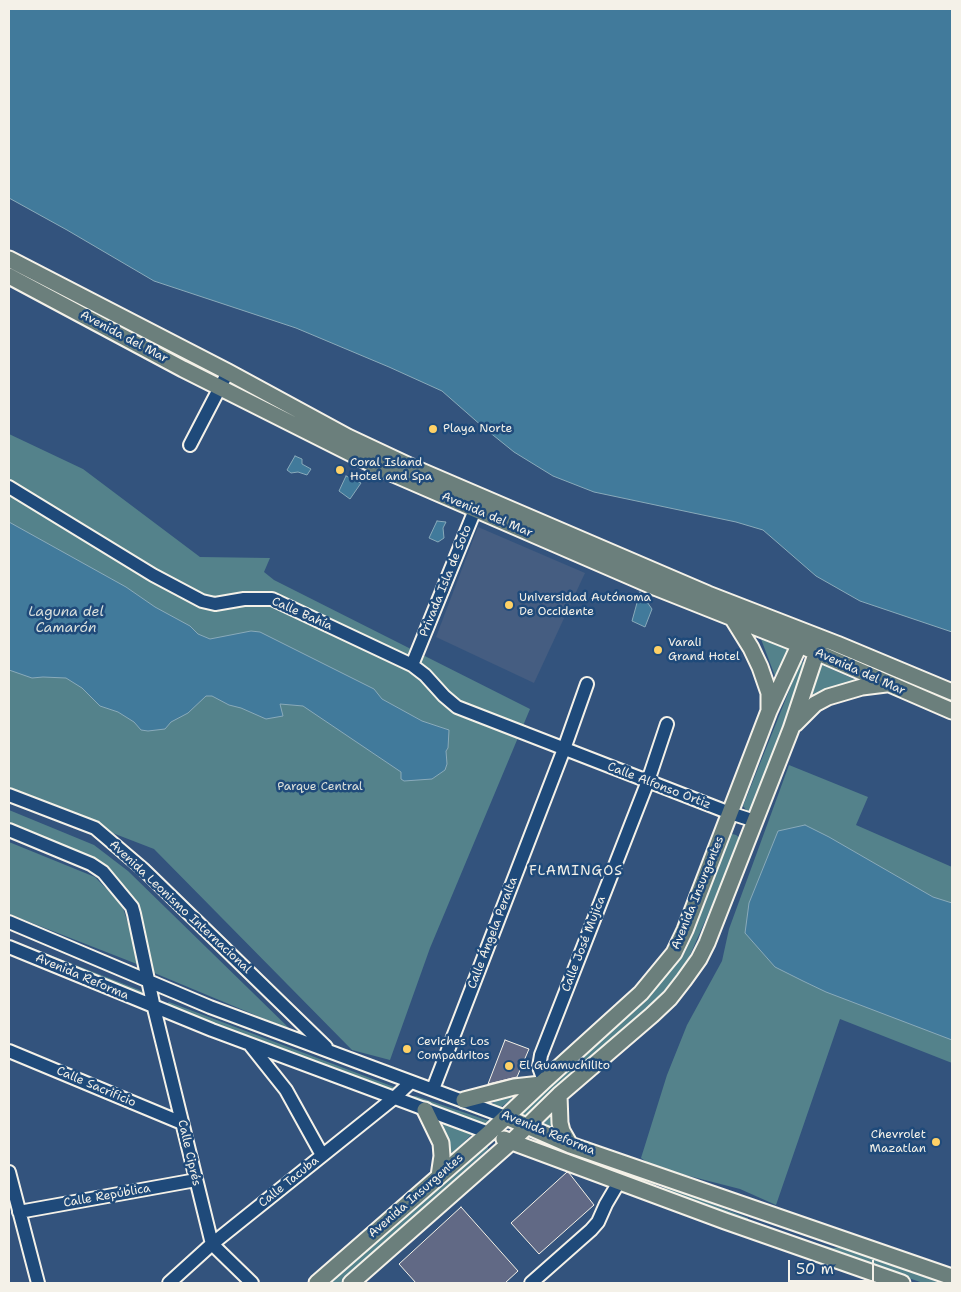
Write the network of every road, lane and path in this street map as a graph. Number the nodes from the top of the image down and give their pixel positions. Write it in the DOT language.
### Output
graph roads {
  1 [pos="9,259"];
  2 [pos="9,276"];
  3 [pos="228,372"];
  4 [pos="220,387"];
  5 [pos="190,445"];
  6 [pos="9,487"];
  7 [pos="477,504"];
  8 [pos="733,619"];
  9 [pos="803,639"];
  10 [pos="819,645"];
  11 [pos="412,665"];
  12 [pos="587,684"];
  13 [pos="886,684"];
  14 [pos="952,692"];
  15 [pos="769,711"];
  16 [pos="952,711"];
  17 [pos="667,724"];
  18 [pos="791,728"];
  19 [pos="564,749"];
  20 [pos="648,781"];
  21 [pos="9,795"];
  22 [pos="730,813"];
  23 [pos="755,821"];
  24 [pos="9,830"];
  25 [pos="9,922"];
  26 [pos="9,947"];
  27 [pos="148,979"];
  28 [pos="154,1008"];
  29 [pos="249,1044"];
  30 [pos="9,1051"];
  31 [pos="329,1051"];
  32 [pos="412,1082"];
  33 [pos="543,1082"];
  34 [pos="433,1089"];
  35 [pos="559,1095"];
  36 [pos="394,1098"];
  37 [pos="464,1100"];
  38 [pos="425,1110"];
  39 [pos="506,1117"];
  40 [pos="182,1123"];
  41 [pos="528,1126"];
  42 [pos="489,1134"];
  43 [pos="511,1142"];
  44 [pos="570,1145"];
  45 [pos="322,1155"];
  46 [pos="439,1176"];
  47 [pos="663,1176"];
  48 [pos="9,1177"];
  49 [pos="196,1180"];
  50 [pos="620,1182"];
  51 [pos="653,1194"];
  52 [pos="19,1212"];
  53 [pos="770,1214"];
  54 [pos="763,1234"];
  55 [pos="212,1244"];
  56 [pos="952,1277"];
  57 [pos="38,1283"];
  58 [pos="169,1283"];
  59 [pos="252,1283"];
  60 [pos="317,1283"];
  61 [pos="351,1283"];
  62 [pos="530,1283"];
  63 [pos="902,1283"];
  1 -- 3 [label="main road, Avenida del Mar"];
  2 -- 4 [label="main road, Avenida del Mar"];
  3 -- 4 [label="street"];
  3 -- 7 [label="main road, Avenida del Mar"];
  4 -- 5 [label="street"];
  4 -- 7 [label="main road, Avenida del Mar"];
  6 -- 11 [label="street, Calle Bahía"];
  7 -- 8 [label="main road, Avenida del Mar"];
  7 -- 9 [label="main road, Avenida del Mar"];
  7 -- 11 [label="street, Privada Isla de Soto"];
  8 -- 9 [label="main road, Avenida del Mar"];
  8 -- 15 [label="main road"];
  9 -- 10 [label="main road, Avenida del Mar"];
  9 -- 15 [label="main road, Avenida Insurgentes"];
  10 -- 13 [label="main road, Avenida del Mar"];
  10 -- 14 [label="main road, Avenida del Mar"];
  10 -- 18 [label="main road, Avenida Insurgentes"];
  11 -- 19 [label="street, Calle Bahía"];
  12 -- 19 [label="street, Calle Ángela Peralta"];
  13 -- 16 [label="main road, Avenida del Mar"];
  13 -- 18 [label="main road"];
  15 -- 22 [label="main road, Avenida Insurgentes"];
  17 -- 20 [label="street, Calle José Mujica"];
  18 -- 23 [label="main road, Avenida Insurgentes"];
  19 -- 20 [label="street, Calle Alfonso Ortiz"];
  19 -- 34 [label="street, Calle Ángela Peralta"];
  20 -- 22 [label="street, Calle Alfonso Ortiz"];
  20 -- 33 [label="street, Calle José Mujica"];
  21 -- 31 [label="street, Avenida Leonismo Internacional"];
  22 -- 23 [label="street, Calle Alfonso Ortiz"];
  22 -- 33 [label="main road, Avenida Insurgentes"];
  23 -- 35 [label="main road, Avenida Insurgentes"];
  24 -- 27 [label="street"];
  25 -- 27 [label="street, Avenida Reforma"];
  26 -- 28 [label="street, Avenida Reforma"];
  27 -- 28 [label="street, Avenida Reforma"];
  27 -- 31 [label="street, Avenida Reforma"];
  28 -- 29 [label="street, Avenida Reforma"];
  28 -- 40 [label="street, Calle Ciprés"];
  29 -- 36 [label="street, Avenida Reforma"];
  29 -- 45 [label="street"];
  30 -- 40 [label="street, Calle Sacrificio"];
  31 -- 32 [label="street, Avenida Reforma"];
  32 -- 34 [label="street, Avenida Reforma"];
  32 -- 36 [label="street, Calle Tacuba"];
  33 -- 37 [label="main road"];
  33 -- 39 [label="main road, Avenida Insurgentes"];
  34 -- 37 [label="street, Avenida Reforma"];
  35 -- 41 [label="main road, Avenida Insurgentes"];
  35 -- 44 [label="main road"];
  36 -- 38 [label="street, Avenida Reforma"];
  36 -- 45 [label="street, Calle Tacuba"];
  37 -- 39 [label="street, Avenida Reforma"];
  38 -- 42 [label="street, Avenida Reforma"];
  38 -- 46 [label="main road"];
  39 -- 41 [label="main road, Avenida Reforma"];
  39 -- 42 [label="main road, Avenida Insurgentes"];
  40 -- 49 [label="street, Calle Ciprés"];
  41 -- 43 [label="main road, Avenida Insurgentes"];
  41 -- 44 [label="main road, Avenida Reforma"];
  42 -- 43 [label="main road, Avenida Reforma"];
  42 -- 46 [label="main road, Avenida Insurgentes"];
  43 -- 50 [label="main road, Avenida Reforma"];
  43 -- 61 [label="main road, Avenida Insurgentes"];
  44 -- 47 [label="main road, Avenida Reforma"];
  45 -- 55 [label="street, Calle Tacuba"];
  46 -- 60 [label="main road, Avenida Insurgentes"];
  47 -- 51 [label="main road"];
  47 -- 53 [label="main road, Avenida Reforma"];
  48 -- 52 [label="street"];
  49 -- 52 [label="street, Calle República"];
  49 -- 55 [label="street, Calle Ciprés"];
  50 -- 51 [label="main road, Avenida Reforma"];
  50 -- 62 [label="street"];
  51 -- 54 [label="main road, Avenida Reforma"];
  52 -- 57 [label="street"];
  53 -- 54 [label="main road"];
  53 -- 56 [label="main road, Avenida Reforma"];
  54 -- 63 [label="main road, Avenida Reforma"];
  55 -- 58 [label="street, Calle Tacuba"];
  55 -- 59 [label="street"];
}
